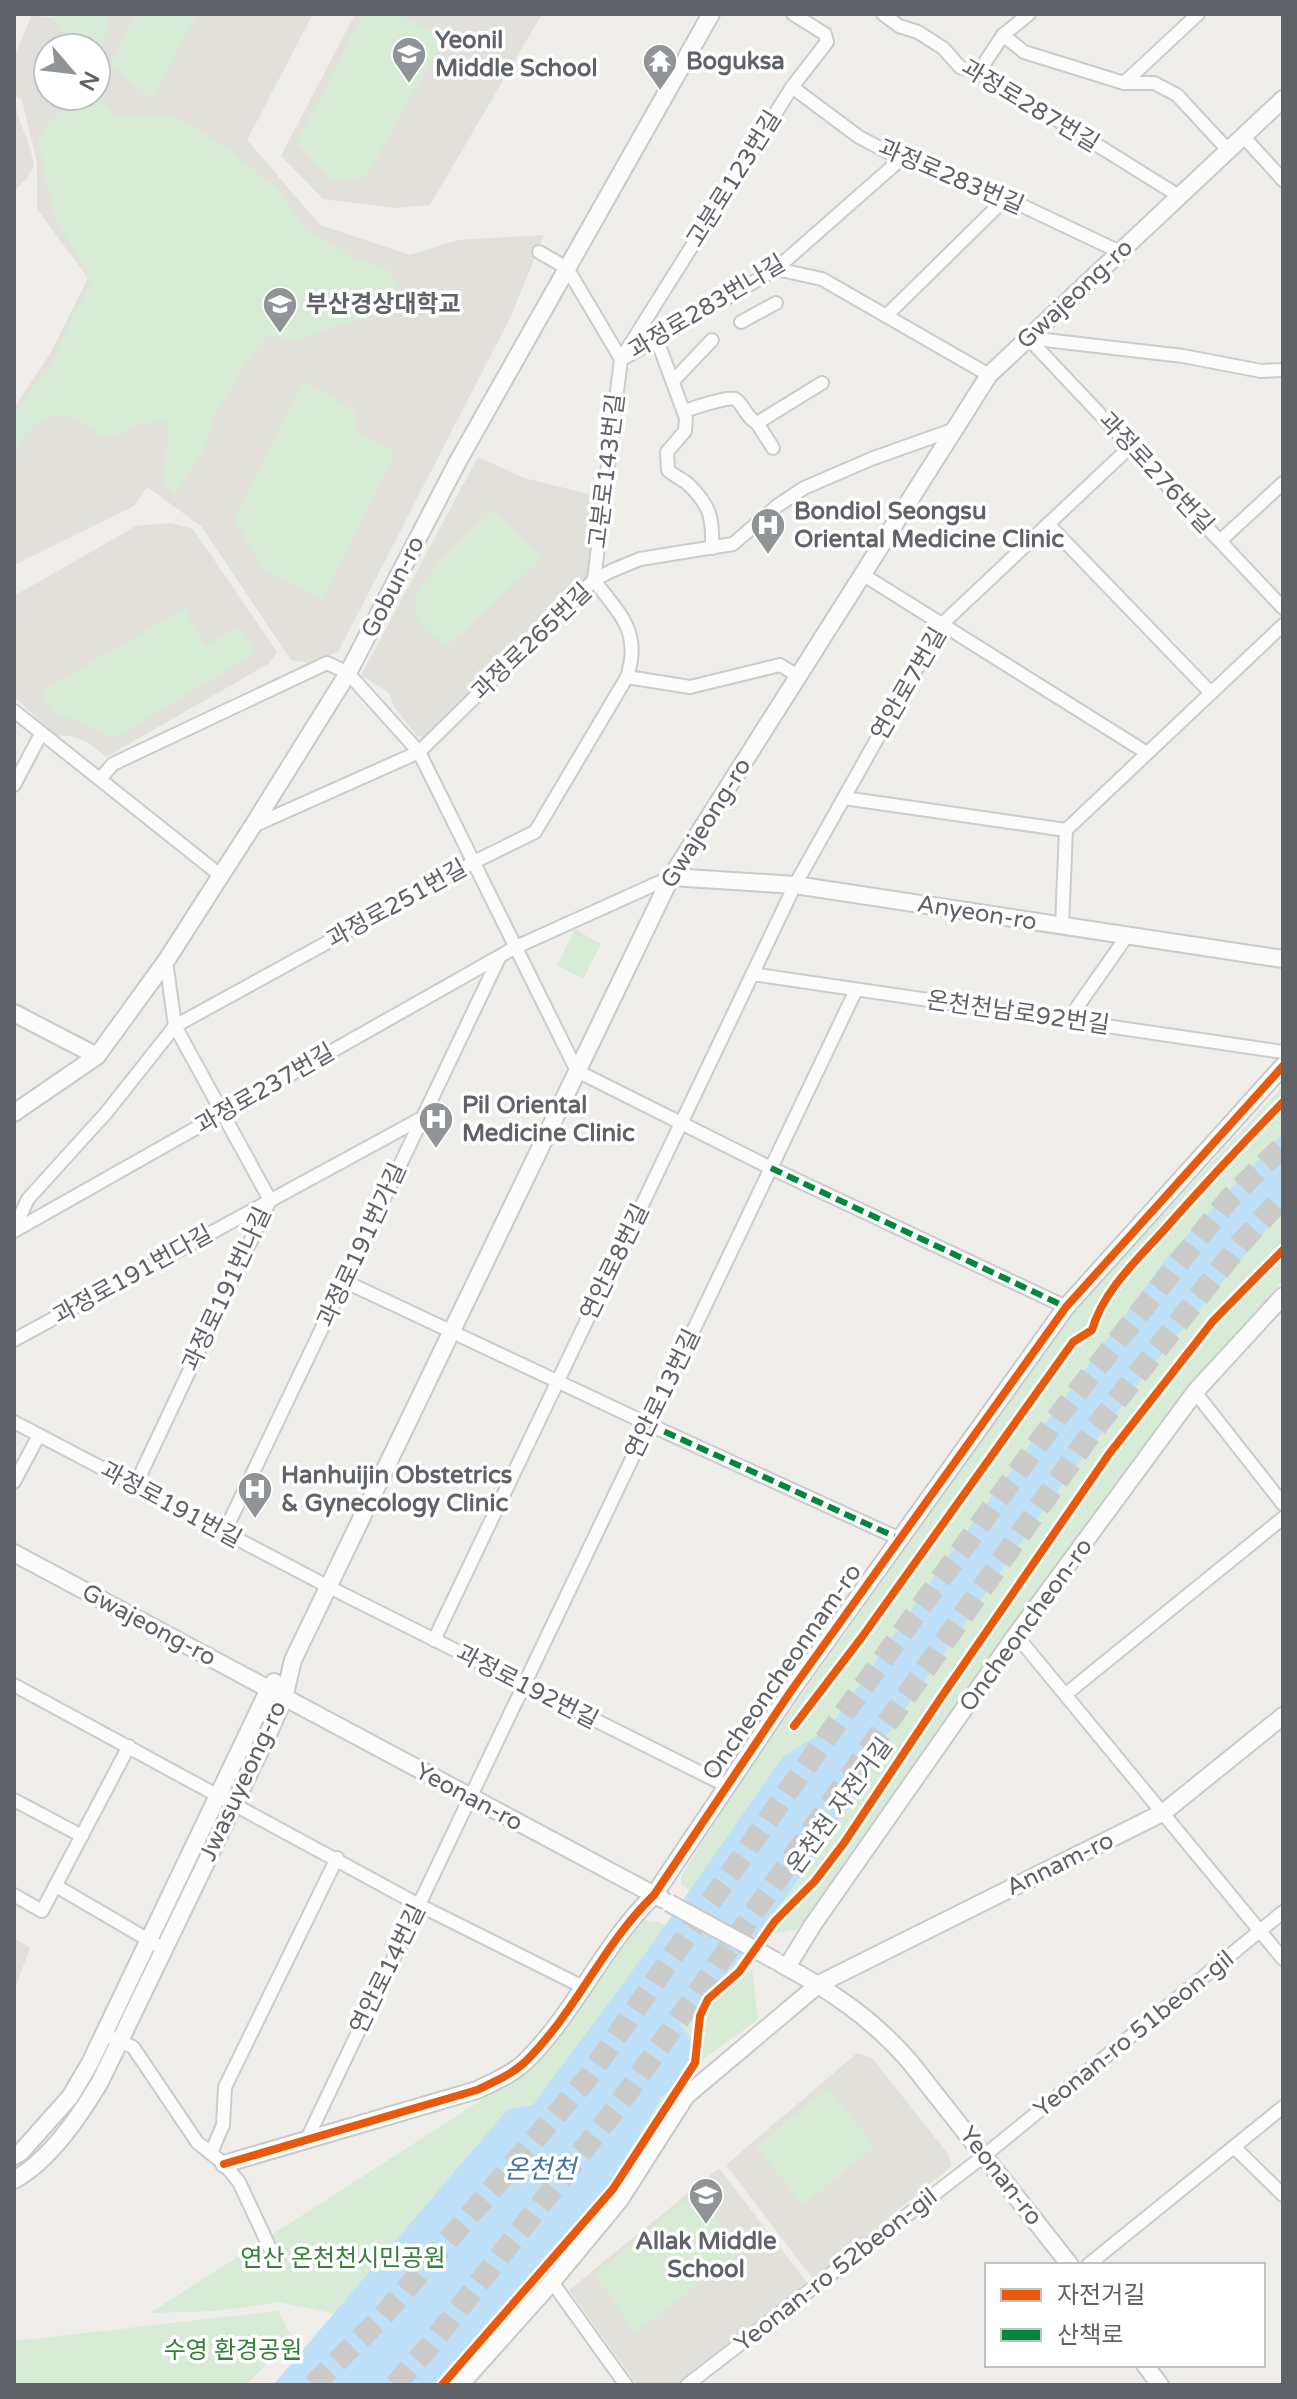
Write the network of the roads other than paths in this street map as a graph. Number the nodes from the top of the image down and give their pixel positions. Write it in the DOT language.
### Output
graph roads {
  1 [pos="711,14"];
  2 [pos="793,14"];
  3 [pos="883,14"];
  4 [pos="1029,14"];
  5 [pos="1198,14"];
  6 [pos="1003,35"];
  7 [pos="978,73"];
  8 [pos="1124,83"];
  9 [pos="792,87"];
  10 [pos="1283,99"];
  11 [pos="1243,136"];
  12 [pos="1228,150"];
  13 [pos="901,159"];
  14 [pos="1283,180"];
  15 [pos="1179,196"];
  16 [pos="1006,198"];
  17 [pos="539,252"];
  18 [pos="1120,252"];
  19 [pos="567,268"];
  20 [pos="776,269"];
  21 [pos="776,303"];
  22 [pos="886,316"];
  23 [pos="741,322"];
  24 [pos="1028,338"];
  25 [pos="657,340"];
  26 [pos="712,340"];
  27 [pos="621,359"];
  28 [pos="1283,370"];
  29 [pos="989,375"];
  30 [pos="673,381"];
  31 [pos="822,383"];
  32 [pos="684,412"];
  33 [pos="757,423"];
  34 [pos="955,429"];
  35 [pos="1130,447"];
  36 [pos="773,448"];
  37 [pos="1283,483"];
  38 [pos="1048,524"];
  39 [pos="1220,541"];
  40 [pos="712,548"];
  41 [pos="862,574"];
  42 [pos="594,580"];
  43 [pos="1283,608"];
  44 [pos="941,625"];
  45 [pos="1283,625"];
  46 [pos="348,673"];
  47 [pos="798,676"];
  48 [pos="627,677"];
  49 [pos="1211,693"];
  50 [pos="14,711"];
  51 [pos="41,734"];
  52 [pos="419,752"];
  53 [pos="1147,753"];
  54 [pos="100,779"];
  55 [pos="14,785"];
  56 [pos="844,798"];
  57 [pos="252,827"];
  58 [pos="1066,830"];
  59 [pos="474,862"];
  60 [pos="220,875"];
  61 [pos="671,877"];
  62 [pos="795,885"];
  63 [pos="1062,926"];
  64 [pos="1127,936"];
  65 [pos="516,947"];
  66 [pos="500,957"];
  67 [pos="1283,959"];
  68 [pos="166,961"];
  69 [pos="752,974"];
  70 [pos="856,990"];
  71 [pos="14,1013"];
  72 [pos="1068,1020"];
  73 [pos="175,1026"];
  74 [pos="1283,1052"];
  75 [pos="97,1056"];
  76 [pos="1283,1066"];
  77 [pos="577,1071"];
  78 [pos="14,1113"];
  79 [pos="222,1113"];
  80 [pos="422,1118"];
  81 [pos="681,1123"];
  82 [pos="771,1168"];
  83 [pos="270,1200"];
  84 [pos="14,1230"];
  85 [pos="344,1281"];
  86 [pos="1283,1296"];
  87 [pos="1066,1307"];
  88 [pos="452,1331"];
  89 [pos="14,1340"];
  90 [pos="558,1380"];
  91 [pos="1195,1392"];
  92 [pos="14,1422"];
  93 [pos="648,1424"];
  94 [pos="39,1435"];
  95 [pos="14,1482"];
  96 [pos="135,1486"];
  97 [pos="1283,1504"];
  98 [pos="1283,1518"];
  99 [pos="224,1533"];
  100 [pos="900,1539"];
  101 [pos="14,1553"];
  102 [pos="329,1587"];
  103 [pos="1016,1635"];
  104 [pos="434,1640"];
  105 [pos="293,1660"];
  106 [pos="14,1685"];
  107 [pos="524,1685"];
  108 [pos="269,1689"];
  109 [pos="1066,1694"];
  110 [pos="284,1698"];
  111 [pos="1283,1716"];
  112 [pos="129,1746"];
  113 [pos="727,1786"];
  114 [pos="470,1798"];
  115 [pos="226,1799"];
  116 [pos="14,1800"];
  117 [pos="1164,1812"];
  118 [pos="82,1836"];
  119 [pos="337,1858"];
  120 [pos="56,1886"];
  121 [pos="14,1895"];
  122 [pos="662,1899"];
  123 [pos="419,1905"];
  124 [pos="1283,1912"];
  125 [pos="1260,1931"];
  126 [pos="149,1940"];
  127 [pos="164,1949"];
  128 [pos="1283,1959"];
  129 [pos="783,1965"];
  130 [pos="819,1984"];
  131 [pos="583,1987"];
  132 [pos="112,2037"];
  133 [pos="1283,2107"];
  134 [pos="307,2139"];
  135 [pos="1234,2147"];
  136 [pos="211,2153"];
  137 [pos="985,2155"];
  138 [pos="14,2156"];
  139 [pos="224,2164"];
  140 [pos="14,2180"];
  141 [pos="1283,2195"];
  142 [pos="275,2259"];
  143 [pos="1068,2263"];
  144 [pos="1090,2263"];
  145 [pos="552,2282"];
  146 [pos="1146,2367"];
  147 [pos="460,2385"];
  148 [pos="626,2385"];
  149 [pos="687,2385"];
  150 [pos="1160,2385"];
  1 -- 19 [label="main road, Gobun-ro"];
  2 -- 9 [label="street, 고분로123번길"];
  3 -- 7 [label="street, 과정로287번길"];
  4 -- 6 [label="street"];
  5 -- 8 [label="street"];
  6 -- 7 [label="street"];
  6 -- 8 [label="street"];
  7 -- 15 [label="street, 과정로287번길"];
  8 -- 12 [label="street"];
  9 -- 13 [label="street, 과정로283번길"];
  9 -- 27 [label="street, 고분로123번길"];
  10 -- 11 [label="main road, Gwajeong-ro"];
  11 -- 12 [label="main road, Gwajeong-ro"];
  11 -- 14 [label="street"];
  12 -- 15 [label="main road, Gwajeong-ro"];
  13 -- 16 [label="street, 과정로283번길"];
  13 -- 20 [label="street, 과정로283번나길"];
  15 -- 18 [label="main road, Gwajeong-ro"];
  16 -- 18 [label="street, 과정로283번길"];
  16 -- 22 [label="street"];
  17 -- 19 [label="street"];
  18 -- 24 [label="main road, Gwajeong-ro"];
  19 -- 27 [label="street, 고분로143번길"];
  19 -- 46 [label="main road, Gobun-ro"];
  20 -- 22 [label="street"];
  20 -- 25 [label="street, 과정로283번나길"];
  21 -- 23 [label="street"];
  22 -- 29 [label="street"];
  24 -- 28 [label="street"];
  24 -- 29 [label="main road, Gwajeong-ro"];
  24 -- 35 [label="street, 과정로276번길"];
  25 -- 27 [label="street, 과정로283번나길"];
  25 -- 30 [label="street"];
  26 -- 30 [label="street"];
  27 -- 42 [label="street, 고분로143번길"];
  29 -- 34 [label="main road, Gwajeong-ro"];
  30 -- 32 [label="street"];
  31 -- 33 [label="street"];
  32 -- 33 [label="street"];
  32 -- 40 [label="street"];
  33 -- 36 [label="street"];
  34 -- 40 [label="street, 과정로265번길"];
  34 -- 41 [label="main road, Gwajeong-ro"];
  35 -- 38 [label="street, 연안로7번길"];
  35 -- 39 [label="street, 과정로276번길"];
  37 -- 39 [label="street"];
  38 -- 44 [label="street, 연안로7번길"];
  38 -- 49 [label="street"];
  39 -- 43 [label="street, 과정로276번길"];
  40 -- 42 [label="street, 과정로265번길"];
  41 -- 44 [label="street"];
  41 -- 47 [label="main road, Gwajeong-ro"];
  42 -- 48 [label="street, 고분로143번길"];
  42 -- 52 [label="street, 과정로265번길"];
  44 -- 53 [label="street"];
  44 -- 56 [label="street, 연안로7번길"];
  45 -- 49 [label="street"];
  46 -- 52 [label="street"];
  46 -- 54 [label="street"];
  46 -- 57 [label="main road, Gobun-ro"];
  47 -- 48 [label="street"];
  47 -- 61 [label="main road, Gwajeong-ro"];
  48 -- 59 [label="street, 과정로251번길"];
  49 -- 53 [label="street"];
  50 -- 51 [label="street"];
  51 -- 54 [label="street"];
  51 -- 55 [label="street"];
  52 -- 57 [label="street, 과정로265번길"];
  52 -- 59 [label="street"];
  53 -- 58 [label="street"];
  54 -- 60 [label="street"];
  56 -- 58 [label="street"];
  56 -- 62 [label="street, 연안로7번길"];
  57 -- 60 [label="main road, Gobun-ro"];
  58 -- 63 [label="street"];
  59 -- 65 [label="street"];
  59 -- 73 [label="street, 과정로251번길"];
  60 -- 68 [label="main road, Gobun-ro"];
  61 -- 62 [label="main road, Anyeon-ro"];
  61 -- 65 [label="street, 과정로237번길"];
  61 -- 77 [label="main road, Gwajeong-ro"];
  62 -- 63 [label="main road, Anyeon-ro"];
  62 -- 69 [label="street, 연안로8번길"];
  63 -- 64 [label="main road, Anyeon-ro"];
  64 -- 67 [label="main road, Anyeon-ro"];
  64 -- 72 [label="street"];
  65 -- 66 [label="street, 과정로237번길"];
  65 -- 77 [label="street"];
  66 -- 79 [label="street, 과정로237번길"];
  66 -- 80 [label="street, 과정로191번가길"];
  68 -- 73 [label="street, 과정로191번나길"];
  68 -- 75 [label="main road, Gobun-ro"];
  69 -- 70 [label="street, 온천천남로92번길"];
  69 -- 81 [label="street, 연안로8번길"];
  70 -- 72 [label="street, 온천천남로92번길"];
  70 -- 82 [label="street, 연안로13번길"];
  71 -- 75 [label="main road"];
  72 -- 74 [label="street, 온천천남로92번길"];
  73 -- 79 [label="street, 과정로191번나길"];
  73 -- 84 [label="street, 과정로251번길"];
  75 -- 78 [label="main road, Gobun-ro"];
  76 -- 87 [label="main road, Oncheoncheonnam-ro"];
  77 -- 81 [label="street"];
  77 -- 88 [label="main road, Gwajeong-ro"];
  79 -- 83 [label="street, 과정로191번나길"];
  79 -- 84 [label="street, 과정로237번길"];
  80 -- 83 [label="street, 과정로191번다길"];
  80 -- 85 [label="street, 과정로191번가길"];
  81 -- 82 [label="street"];
  81 -- 90 [label="street, 연안로8번길"];
  82 -- 87 [label="street"];
  82 -- 93 [label="street, 연안로13번길"];
  83 -- 89 [label="street, 과정로191번다길"];
  83 -- 96 [label="street, 과정로191번나길"];
  85 -- 88 [label="street"];
  85 -- 99 [label="street, 과정로191번가길"];
  86 -- 91 [label="main road, Oncheoncheon-ro"];
  87 -- 100 [label="main road, Oncheoncheonnam-ro"];
  88 -- 90 [label="street"];
  88 -- 102 [label="main road, Gwajeong-ro"];
  90 -- 93 [label="street"];
  90 -- 104 [label="street, 연안로8번길"];
  91 -- 97 [label="street"];
  91 -- 103 [label="main road, Oncheoncheon-ro"];
  92 -- 94 [label="street, 과정로191번길"];
  93 -- 100 [label="street"];
  93 -- 107 [label="street, 연안로13번길"];
  94 -- 95 [label="street"];
  94 -- 96 [label="street, 과정로191번길"];
  96 -- 99 [label="street, 과정로191번길"];
  98 -- 109 [label="street"];
  99 -- 102 [label="street, 과정로191번길"];
  100 -- 113 [label="main road, Oncheoncheonnam-ro"];
  101 -- 108 [label="main road, Gwajeong-ro"];
  102 -- 104 [label="street, 과정로192번길"];
  102 -- 105 [label="main road, Gwajeong-ro"];
  103 -- 109 [label="street"];
  103 -- 129 [label="main road, Oncheoncheon-ro"];
  104 -- 107 [label="street, 과정로192번길"];
  105 -- 108 [label="main road, Jwasuyeong-ro"];
  105 -- 110 [label="main road, Jwasuyeong-ro"];
  106 -- 112 [label="street"];
  107 -- 113 [label="street, 과정로192번길"];
  107 -- 114 [label="street, 연안로13번길"];
  108 -- 110 [label="main road, Gwajeong-ro"];
  108 -- 115 [label="main road, Jwasuyeong-ro"];
  109 -- 117 [label="street"];
  110 -- 114 [label="main road, Yeonan-ro"];
  110 -- 115 [label="main road, Jwasuyeong-ro"];
  111 -- 117 [label="main road, Annam-ro"];
  112 -- 115 [label="street"];
  112 -- 118 [label="street"];
  113 -- 122 [label="main road, Oncheoncheonnam-ro"];
  114 -- 122 [label="main road, Yeonan-ro"];
  114 -- 123 [label="street, 연안로14번길"];
  115 -- 119 [label="street"];
  115 -- 126 [label="main road, Jwasuyeong-ro"];
  115 -- 127 [label="main road, Jwasuyeong-ro"];
  116 -- 118 [label="street"];
  117 -- 125 [label="street"];
  117 -- 130 [label="main road, Annam-ro"];
  118 -- 120 [label="street"];
  119 -- 123 [label="street"];
  119 -- 136 [label="street"];
  120 -- 121 [label="street"];
  120 -- 126 [label="street"];
  122 -- 129 [label="main road, Yeonan-ro, bridge"];
  122 -- 131 [label="main road, Oncheoncheonnam-ro"];
  123 -- 131 [label="street"];
  123 -- 134 [label="street, 연안로14번길"];
  124 -- 125 [label="street, Yeonan-ro 51beon-gil"];
  125 -- 128 [label="street"];
  125 -- 137 [label="street, Yeonan-ro 51beon-gil"];
  126 -- 127 [label="street"];
  126 -- 132 [label="main road, Jwasuyeong-ro"];
  127 -- 132 [label="main road, Jwasuyeong-ro"];
  129 -- 130 [label="main road, Yeonan-ro"];
  130 -- 137 [label="main road, Yeonan-ro"];
  130 -- 145 [label="main road"];
  131 -- 134 [label="main road, Oncheoncheonnam-ro"];
  132 -- 136 [label="street"];
  132 -- 138 [label="main road, Jwasuyeong-ro"];
  132 -- 140 [label="main road, Jwasuyeong-ro"];
  133 -- 135 [label="street"];
  134 -- 139 [label="main road, Oncheoncheonnam-ro"];
  135 -- 141 [label="street"];
  135 -- 144 [label="street"];
  136 -- 139 [label="street"];
  137 -- 143 [label="main road, Yeonan-ro"];
  137 -- 149 [label="street, Yeonan-ro 52beon-gil"];
  139 -- 142 [label="street"];
  145 -- 147 [label="main road"];
  145 -- 148 [label="street"];
  146 -- 150 [label="main road"];
}
